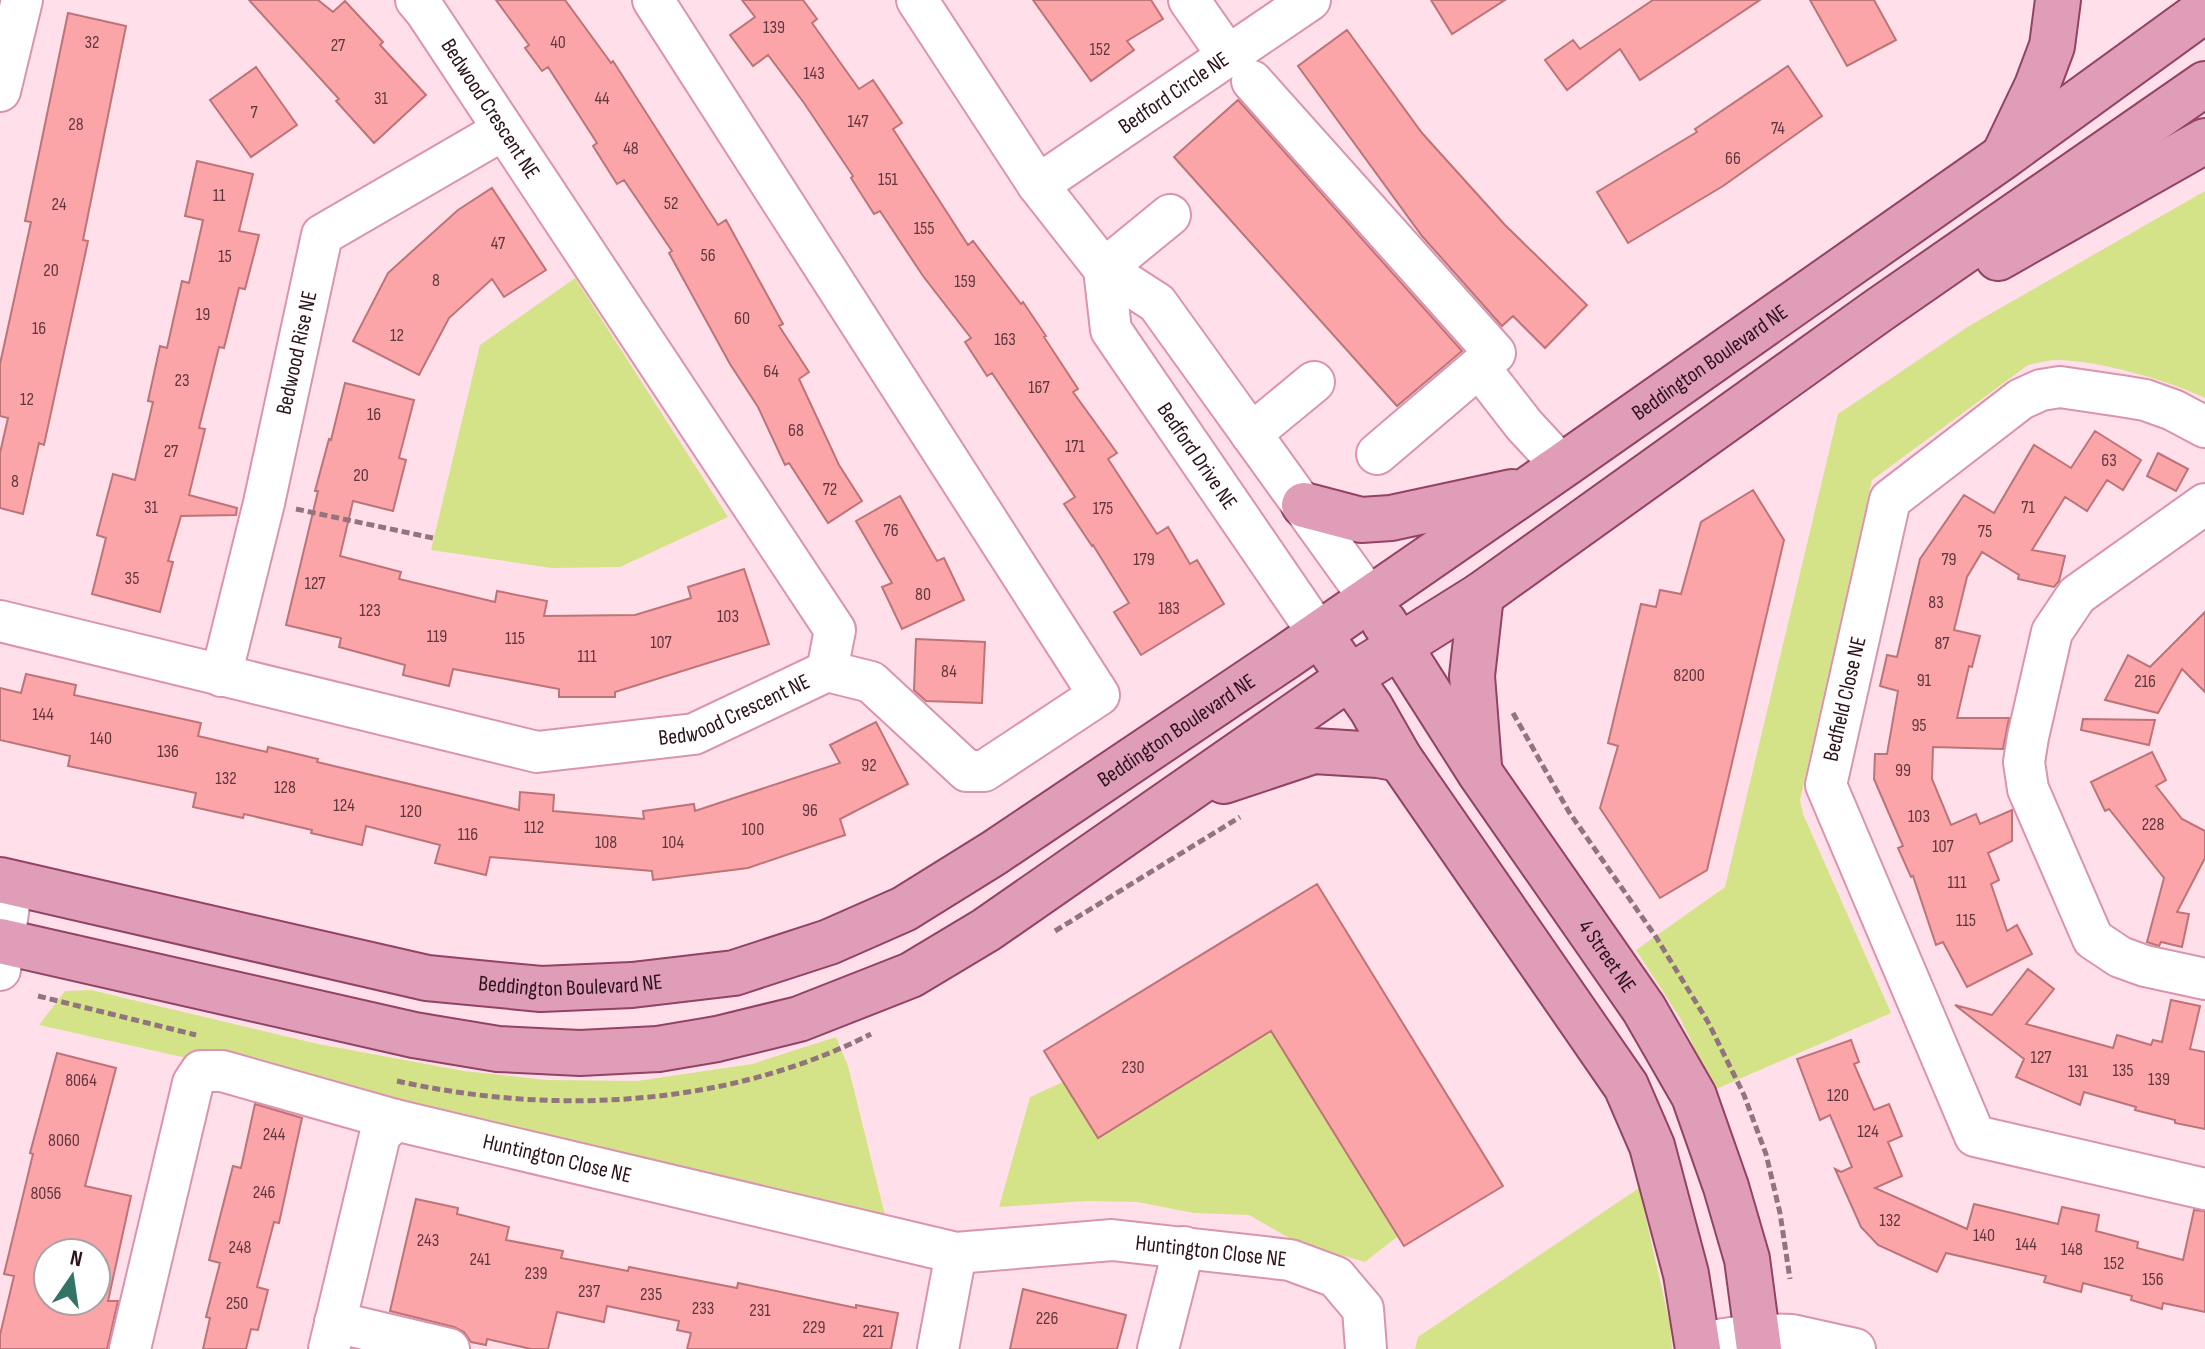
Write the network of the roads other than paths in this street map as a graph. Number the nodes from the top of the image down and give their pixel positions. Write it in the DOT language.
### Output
graph roads {
  1 [pos="416,0"];
  2 [pos="653,0"];
  3 [pos="917,0"];
  4 [pos="1189,0"];
  5 [pos="1310,0"];
  6 [pos="2058,0"];
  7 [pos="2205,10"];
  8 [pos="13,15"];
  9 [pos="1240,69"];
  10 [pos="2205,84"];
  11 [pos="0,91"];
  12 [pos="503,130"];
  13 [pos="2205,141"];
  14 [pos="2004,156"];
  15 [pos="1038,185"];
  16 [pos="1170,215"];
  17 [pos="1104,269"];
  18 [pos="1879,310"];
  19 [pos="1479,367"];
  20 [pos="1314,382"];
  21 [pos="2205,427"];
  22 [pos="1251,434"];
  23 [pos="1377,454"];
  24 [pos="1546,477"];
  25 [pos="2205,504"];
  26 [pos="1304,505"];
  27 [pos="1481,595"];
  28 [pos="1370,599"];
  29 [pos="0,621"];
  30 [pos="1319,634"];
  31 [pos="1399,646"];
  32 [pos="827,671"];
  33 [pos="221,676"];
  34 [pos="1350,677"];
  35 [pos="1400,759"];
  36 [pos="1480,773"];
  37 [pos="1184,794"];
  38 [pos="6,882"];
  39 [pos="1,951"];
  40 [pos="2205,979"];
  41 [pos="395,1120"];
  42 [pos="2205,1189"];
  43 [pos="1184,1247"];
  44 [pos="956,1253"];
  45 [pos="332,1336"];
  46 [pos="1758,1342"];
  47 [pos="1698,1346"];
  48 [pos="130,1349"];
  49 [pos="449,1349"];
  50 [pos="938,1349"];
  51 [pos="1158,1349"];
  52 [pos="1366,1349"];
  53 [pos="1855,1349"];
  1 -- 12 [label="street, Bedwood Crescent NE"];
  2 -- 32 [label="street"];
  3 -- 15 [label="street"];
  4 -- 9 [label="street"];
  5 -- 9 [label="street, Bedford Circle NE"];
  6 -- 14 [label="main road"];
  7 -- 14 [label="main road, Beddington Boulevard NE"];
  8 -- 11 [label="street"];
  9 -- 15 [label="street, Bedford Circle NE"];
  9 -- 19 [label="street"];
  10 -- 18 [label="main road"];
  12 -- 32 [label="street, Bedwood Crescent NE"];
  12 -- 33 [label="street, Bedwood Rise NE"];
  13 -- 18 [label="main road"];
  14 -- 24 [label="main road, Beddington Boulevard NE"];
  15 -- 17 [label="street"];
  16 -- 17 [label="street"];
  17 -- 22 [label="street"];
  17 -- 30 [label="street, Bedford Drive NE"];
  18 -- 27 [label="main road"];
  19 -- 23 [label="street"];
  19 -- 24 [label="street"];
  20 -- 22 [label="street"];
  21 -- 42 [label="street, Bedfield Close NE"];
  22 -- 26 [label="street"];
  24 -- 26 [label="main road"];
  24 -- 28 [label="main road, Beddington Boulevard NE"];
  25 -- 40 [label="street"];
  26 -- 28 [label="street"];
  27 -- 31 [label="main road"];
  27 -- 36 [label="main road"];
  28 -- 30 [label="main road, Beddington Boulevard NE"];
  28 -- 31 [label="main road, 4 Street NE"];
  29 -- 33 [label="street, Bedwood Crescent NE"];
  30 -- 34 [label="main road"];
  30 -- 38 [label="main road, Beddington Boulevard NE"];
  31 -- 34 [label="main road"];
  31 -- 36 [label="main road, 4 Street NE"];
  32 -- 33 [label="street, Bedwood Crescent NE"];
  34 -- 35 [label="main road"];
  34 -- 37 [label="main road"];
  35 -- 37 [label="main road"];
  35 -- 47 [label="main road"];
  36 -- 46 [label="main road, 4 Street NE"];
  37 -- 39 [label="main road"];
  38 -- 39 [label="street"];
  41 -- 44 [label="street, Huntington Close NE"];
  41 -- 45 [label="street"];
  41 -- 48 [label="street, Huntington Close NE"];
  43 -- 44 [label="street, Huntington Close NE"];
  43 -- 51 [label="street"];
  43 -- 52 [label="street, Huntington Close NE"];
  44 -- 50 [label="street"];
  45 -- 49 [label="street"];
  46 -- 47 [label="street"];
  46 -- 53 [label="street"];
}
